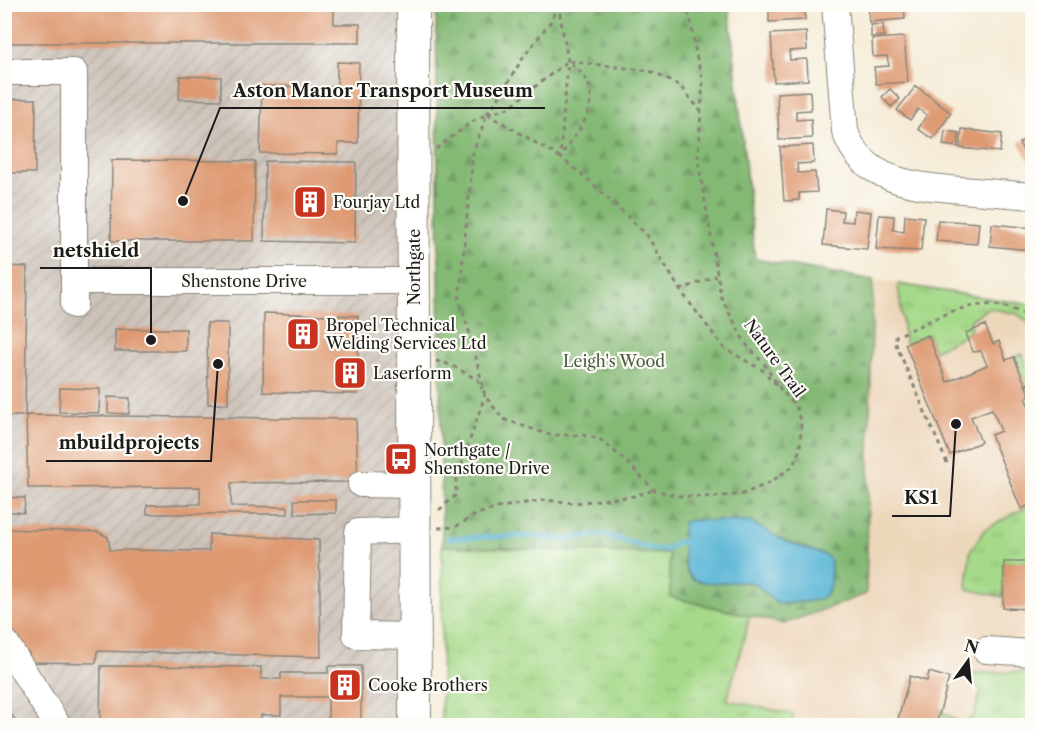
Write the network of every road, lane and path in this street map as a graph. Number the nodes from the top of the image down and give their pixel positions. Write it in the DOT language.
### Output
graph roads {
  1 [pos="413,4"];
  2 [pos="558,4"];
  3 [pos="683,4"];
  4 [pos="835,4"];
  5 [pos="568,61"];
  6 [pos="4,72"];
  7 [pos="700,110"];
  8 [pos="487,114"];
  9 [pos="414,151"];
  10 [pos="560,157"];
  11 [pos="1032,196"];
  12 [pos="716,276"];
  13 [pos="414,281"];
  14 [pos="680,290"];
  15 [pos="1032,319"];
  16 [pos="414,359"];
  17 [pos="1032,383"];
  18 [pos="1026,385"];
  19 [pos="781,390"];
  20 [pos="485,396"];
  21 [pos="947,463"];
  22 [pos="362,484"];
  23 [pos="414,485"];
  24 [pos="654,490"];
  25 [pos="415,530"];
  26 [pos="415,636"];
  27 [pos="4,642"];
  28 [pos="986,650"];
  29 [pos="1032,653"];
  30 [pos="58,726"];
  31 [pos="415,726"];
  1 -- 9 [label="main road, Northgate"];
  2 -- 5 [label="path"];
  2 -- 8 [label="path"];
  3 -- 7 [label="path, Nature Trail"];
  4 -- 11 [label="street"];
  5 -- 7 [label="path"];
  5 -- 8 [label="path"];
  5 -- 10 [label="path"];
  5 -- 10 [label="path"];
  6 -- 13 [label="street, Shenstone Drive"];
  7 -- 12 [label="path, Nature Trail"];
  8 -- 9 [label="path"];
  8 -- 10 [label="path"];
  8 -- 20 [label="path"];
  9 -- 13 [label="main road, Northgate"];
  10 -- 14 [label="path"];
  12 -- 14 [label="path"];
  12 -- 19 [label="path, Nature Trail"];
  13 -- 16 [label="main road, Northgate"];
  14 -- 19 [label="path"];
  15 -- 21 [label="path"];
  16 -- 20 [label="path"];
  16 -- 23 [label="main road, Northgate"];
  17 -- 18 [label="path"];
  19 -- 24 [label="path, Nature Trail"];
  20 -- 24 [label="path"];
  20 -- 25 [label="path"];
  22 -- 23 [label="street"];
  23 -- 25 [label="main road, Northgate"];
  24 -- 25 [label="path"];
  25 -- 26 [label="main road, Northgate"];
  25 -- 26 [label="street"];
  26 -- 31 [label="main road, Northgate"];
  27 -- 30 [label="street"];
  28 -- 29 [label="street"];
}
